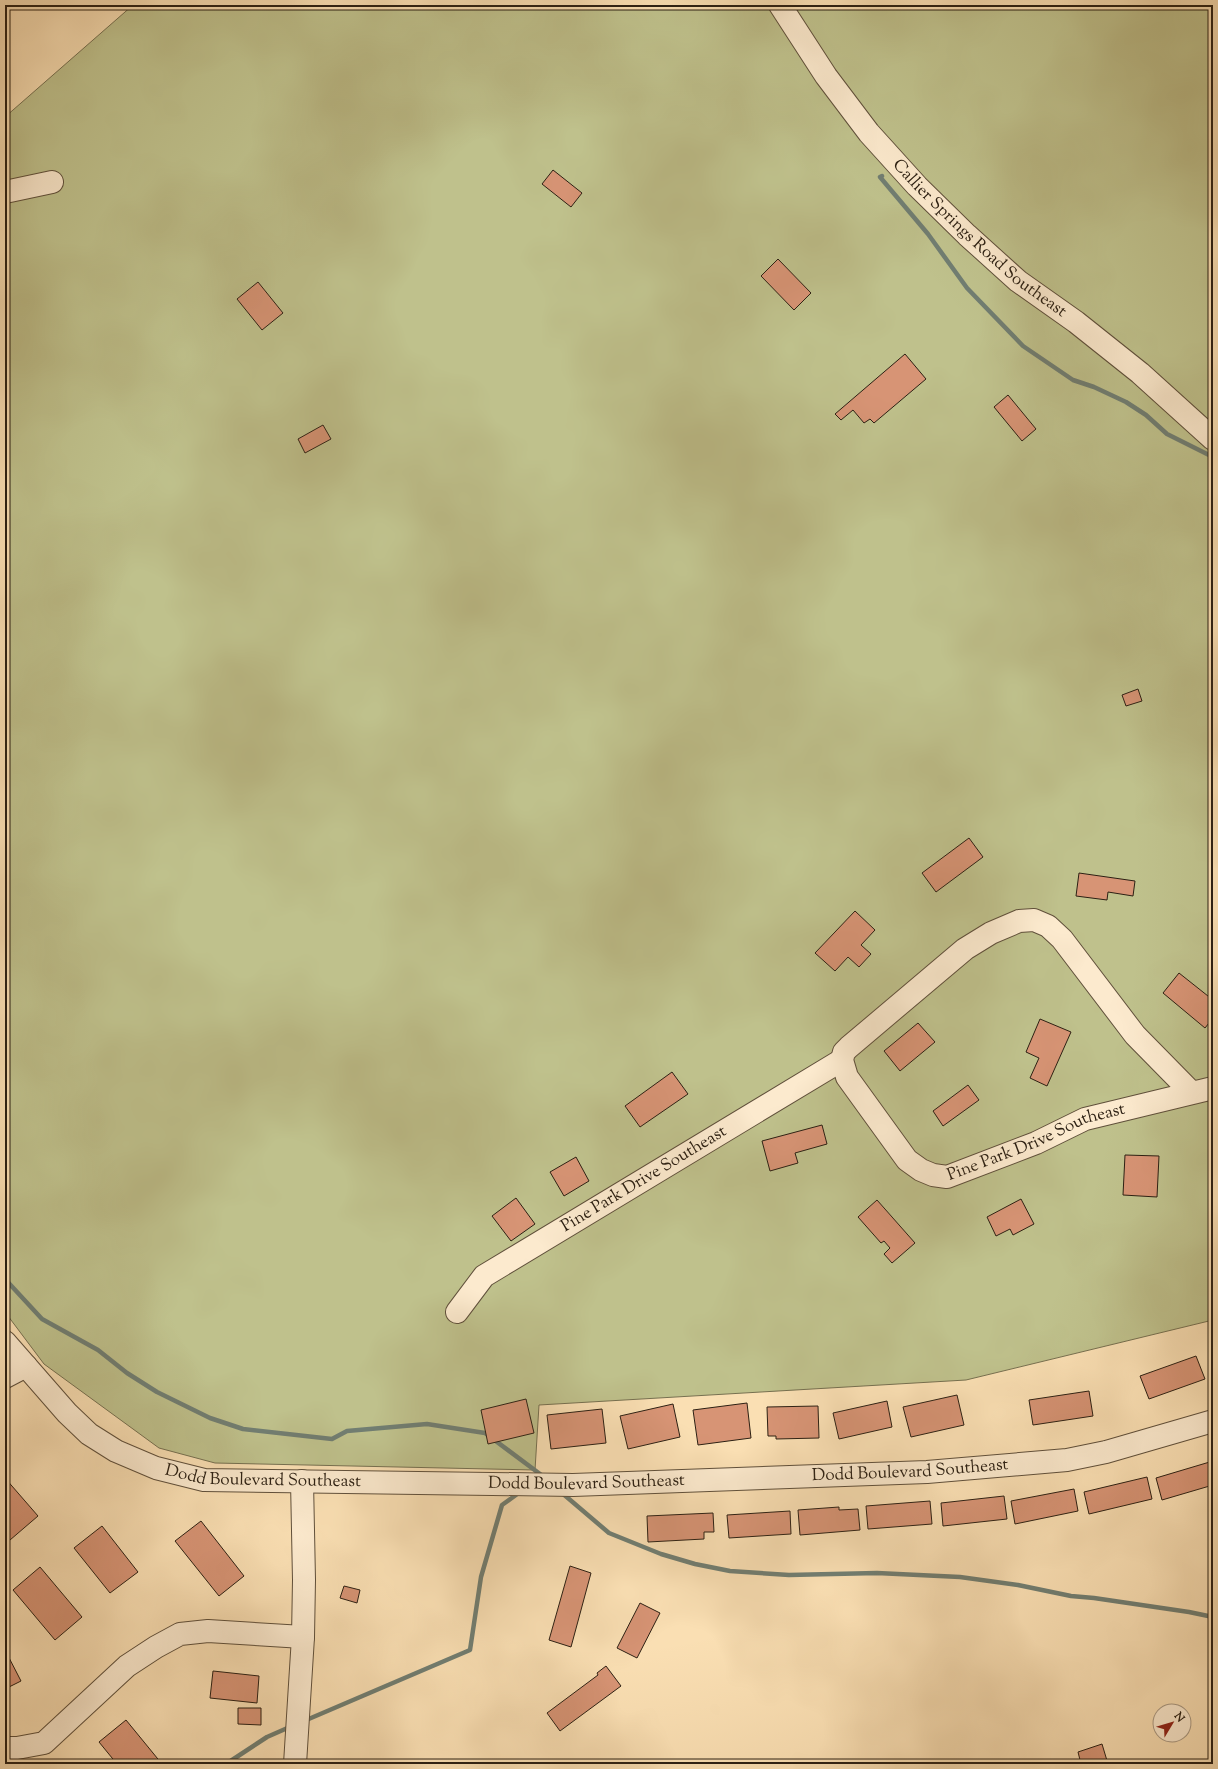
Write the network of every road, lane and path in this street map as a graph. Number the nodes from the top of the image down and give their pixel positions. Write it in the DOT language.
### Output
graph roads {
  1 [pos="780,5"];
  2 [pos="52,182"];
  3 [pos="5,192"];
  4 [pos="1213,439"];
  5 [pos="842,1060"];
  6 [pos="1213,1088"];
  7 [pos="1192,1093"];
  8 [pos="457,1312"];
  9 [pos="5,1342"];
  10 [pos="26,1366"];
  11 [pos="5,1377"];
  12 [pos="1213,1421"];
  13 [pos="302,1481"];
  14 [pos="303,1637"];
  15 [pos="5,1748"];
  16 [pos="295,1764"];
  1 -- 4 [label="street, Callier Springs Road Southeast"];
  2 -- 3 [label="street"];
  5 -- 7 [label="street, Pine Park Drive Southeast"];
  5 -- 7 [label="street, Pine Park Drive Southeast"];
  5 -- 8 [label="street, Pine Park Drive Southeast"];
  6 -- 7 [label="street, Pine Park Drive Southeast"];
  9 -- 10 [label="street, Dodd Boulevard Southeast"];
  10 -- 11 [label="street"];
  10 -- 13 [label="street, Dodd Boulevard Southeast"];
  12 -- 13 [label="street, Dodd Boulevard Southeast"];
  13 -- 14 [label="street"];
  14 -- 15 [label="street"];
  14 -- 16 [label="street"];
}
